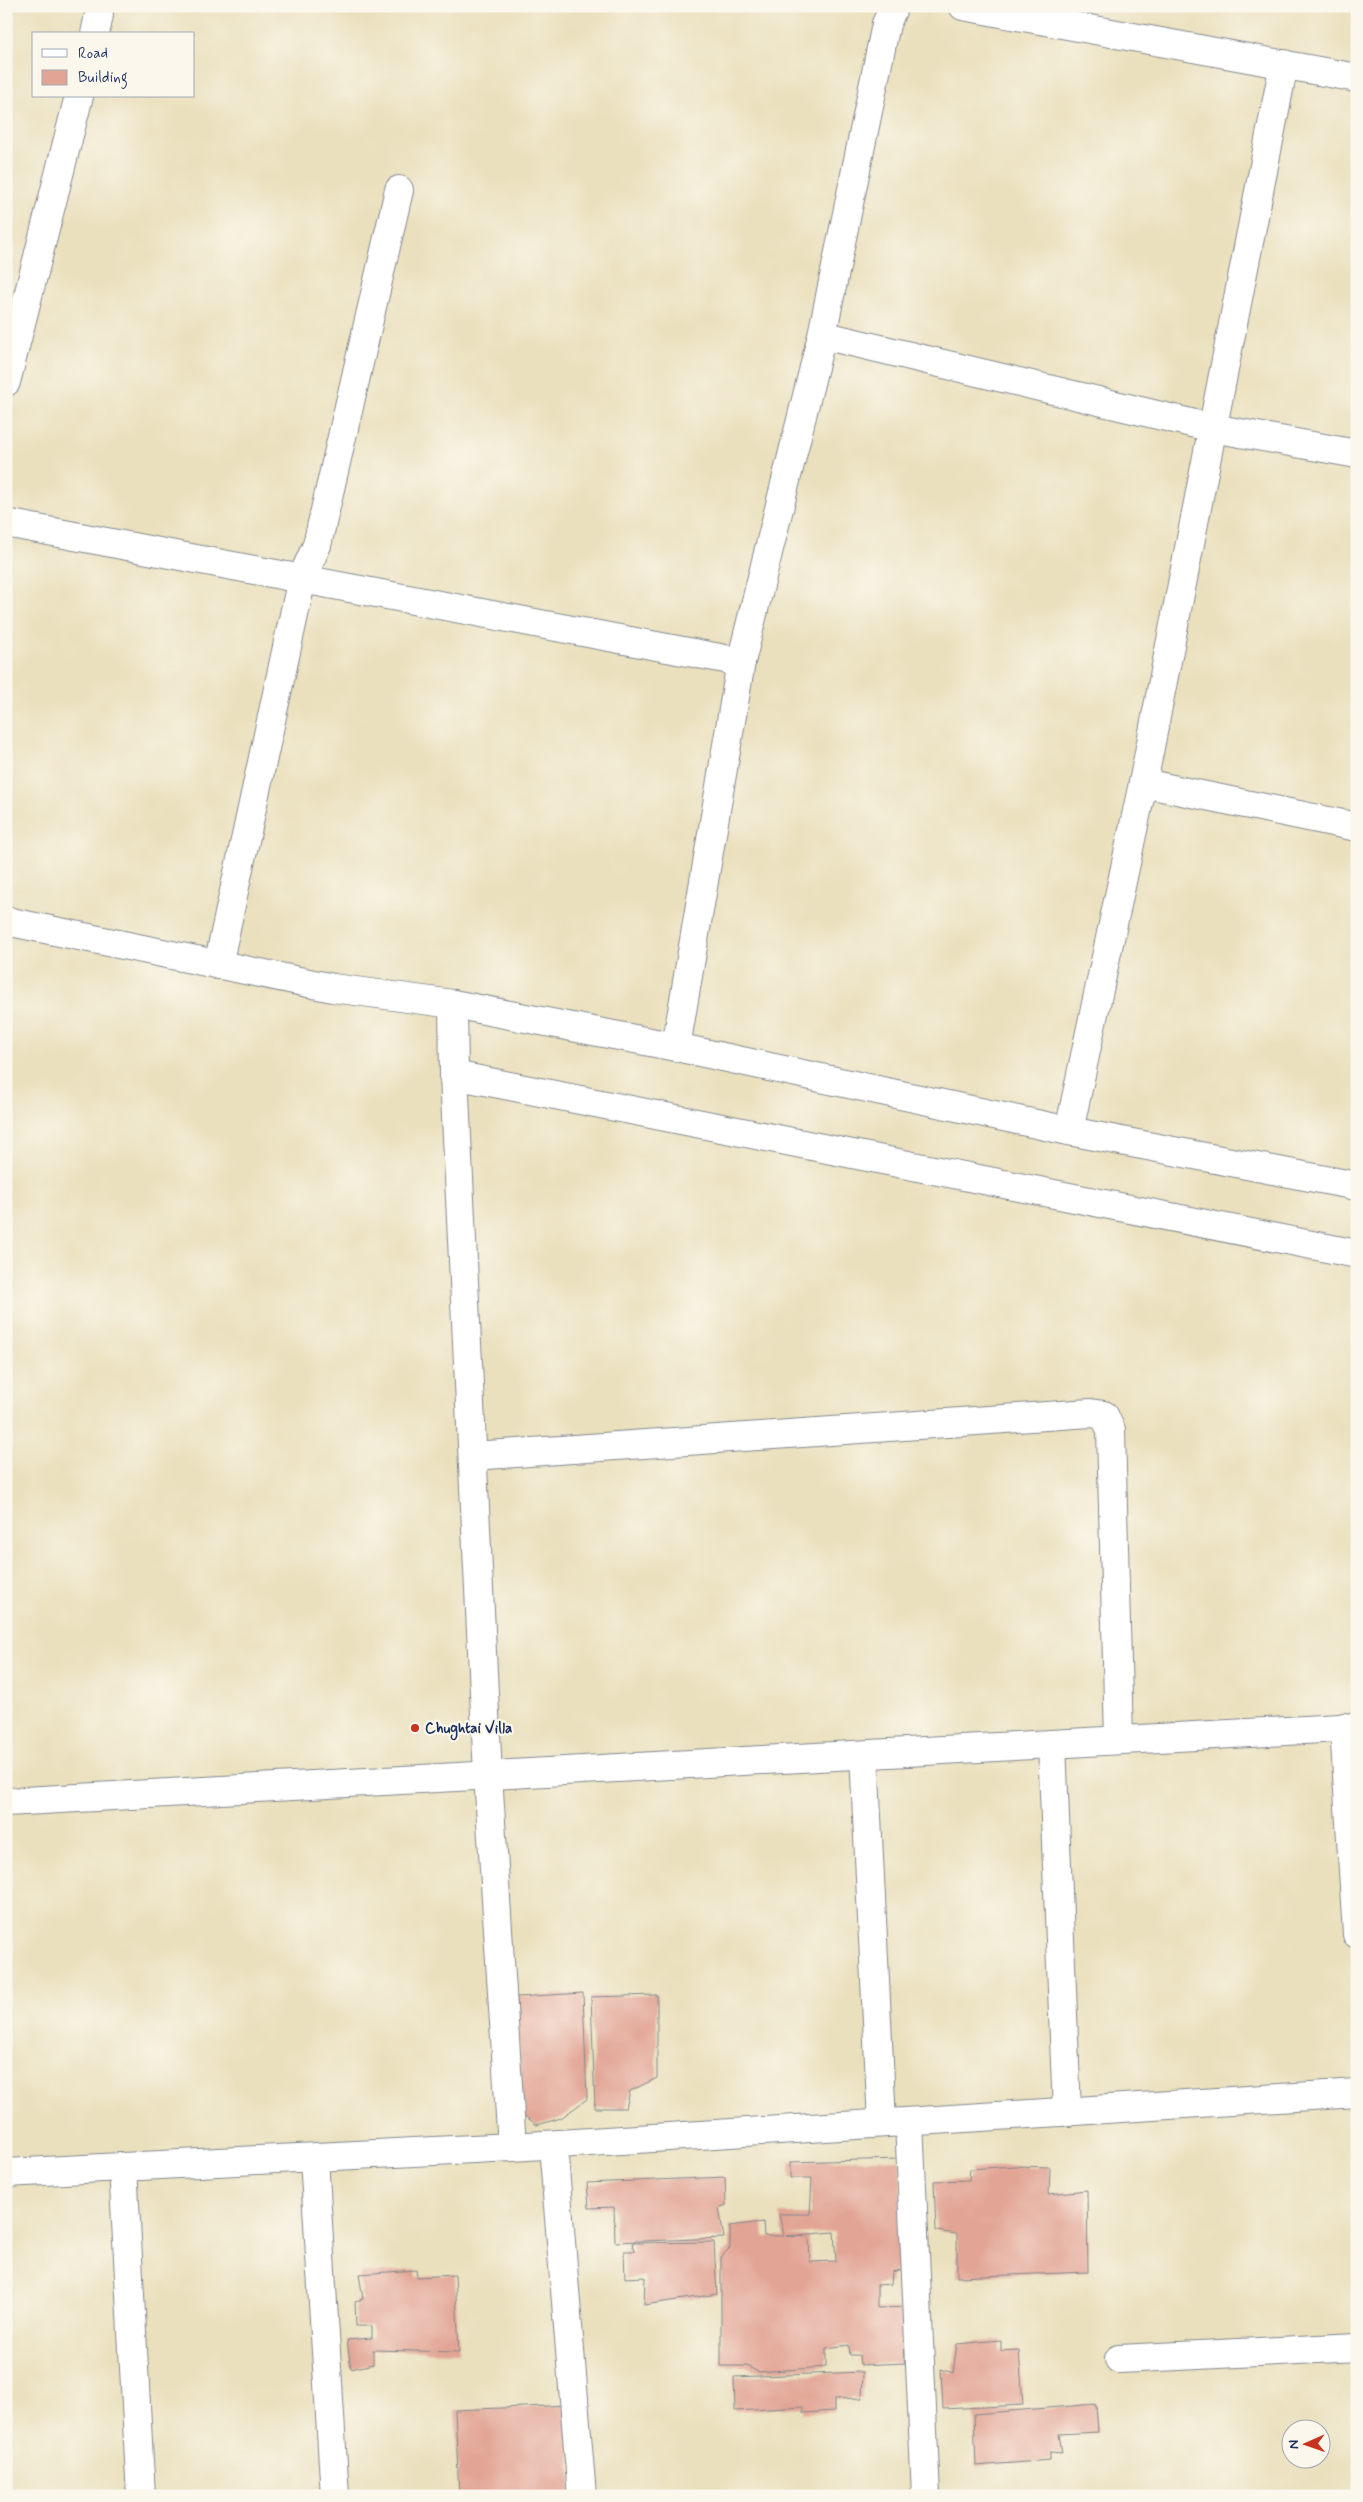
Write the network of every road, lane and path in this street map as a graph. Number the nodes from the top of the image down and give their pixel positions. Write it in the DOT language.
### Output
graph roads {
  1 [pos="894,6"];
  2 [pos="963,6"];
  3 [pos="1284,64"];
  4 [pos="1357,78"];
  5 [pos="78,98"];
  6 [pos="400,190"];
  7 [pos="822,335"];
  8 [pos="6,382"];
  9 [pos="1212,428"];
  10 [pos="1357,454"];
  11 [pos="6,523"];
  12 [pos="302,578"];
  13 [pos="741,662"];
  14 [pos="1143,783"];
  15 [pos="1357,827"];
  16 [pos="6,921"];
  17 [pos="218,965"];
  18 [pos="453,1004"];
  19 [pos="676,1047"];
  20 [pos="454,1075"];
  21 [pos="1068,1131"];
  22 [pos="1357,1186"];
  23 [pos="1357,1254"];
  24 [pos="473,1456"];
  25 [pos="1350,1727"];
  26 [pos="1119,1740"];
  27 [pos="1052,1744"];
  28 [pos="864,1754"];
  29 [pos="488,1775"];
  30 [pos="6,1802"];
  31 [pos="1357,1934"];
  32 [pos="1357,2093"];
  33 [pos="1066,2112"];
  34 [pos="908,2122"];
  35 [pos="882,2123"];
  36 [pos="553,2145"];
  37 [pos="512,2147"];
  38 [pos="314,2159"];
  39 [pos="123,2167"];
  40 [pos="6,2173"];
  41 [pos="1357,2347"];
  42 [pos="1120,2359"];
  43 [pos="141,2496"];
  44 [pos="335,2496"];
  45 [pos="582,2496"];
  46 [pos="926,2496"];
  1 -- 7 [label="street"];
  2 -- 3 [label="street"];
  3 -- 4 [label="street"];
  3 -- 9 [label="street"];
  5 -- 8 [label="street"];
  6 -- 12 [label="street"];
  7 -- 9 [label="street"];
  7 -- 13 [label="street"];
  9 -- 10 [label="street"];
  9 -- 14 [label="street"];
  11 -- 12 [label="street"];
  12 -- 13 [label="street"];
  12 -- 17 [label="street"];
  13 -- 19 [label="street"];
  14 -- 15 [label="street"];
  14 -- 21 [label="street"];
  16 -- 17 [label="street"];
  17 -- 18 [label="street"];
  18 -- 19 [label="street"];
  18 -- 20 [label="street"];
  19 -- 21 [label="street"];
  20 -- 23 [label="street"];
  20 -- 24 [label="street"];
  21 -- 22 [label="street"];
  24 -- 26 [label="street"];
  24 -- 29 [label="street"];
  25 -- 26 [label="street"];
  25 -- 31 [label="street"];
  26 -- 27 [label="street"];
  27 -- 28 [label="street"];
  27 -- 33 [label="street"];
  28 -- 29 [label="street"];
  28 -- 35 [label="street"];
  29 -- 30 [label="street"];
  29 -- 37 [label="street"];
  32 -- 33 [label="street"];
  33 -- 34 [label="street"];
  34 -- 35 [label="street"];
  34 -- 46 [label="street"];
  35 -- 36 [label="street"];
  36 -- 37 [label="street"];
  36 -- 45 [label="street"];
  37 -- 38 [label="street"];
  38 -- 39 [label="street"];
  38 -- 44 [label="street"];
  39 -- 40 [label="street"];
  39 -- 43 [label="street"];
  41 -- 42 [label="street"];
}
